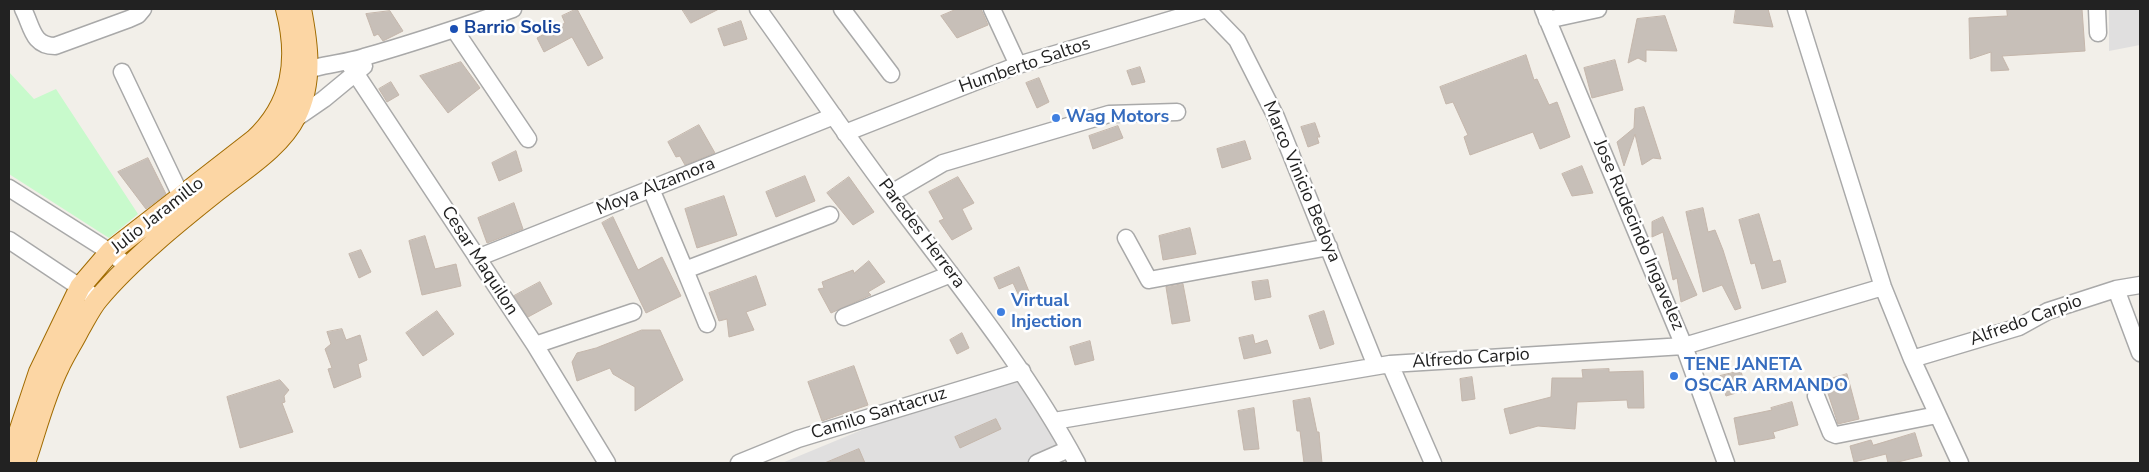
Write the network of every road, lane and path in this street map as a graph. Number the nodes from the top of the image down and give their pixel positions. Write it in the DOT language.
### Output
graph roads {
  1 [pos="23,9"];
  2 [pos="143,9"];
  3 [pos="286,9"];
  4 [pos="301,9"];
  5 [pos="513,9"];
  6 [pos="758,9"];
  7 [pos="842,9"];
  8 [pos="992,9"];
  9 [pos="1207,9"];
  10 [pos="1598,9"];
  11 [pos="1796,9"];
  12 [pos="2097,9"];
  13 [pos="1545,14"];
  14 [pos="454,29"];
  15 [pos="2098,33"];
  16 [pos="1018,65"];
  17 [pos="352,68"];
  18 [pos="308,69"];
  19 [pos="122,72"];
  20 [pos="891,74"];
  21 [pos="289,78"];
  22 [pos="1177,112"];
  23 [pos="287,115"];
  24 [pos="834,116"];
  25 [pos="845,133"];
  26 [pos="528,139"];
  27 [pos="9,188"];
  28 [pos="651,189"];
  29 [pos="890,194"];
  30 [pos="182,198"];
  31 [pos="830,216"];
  32 [pos="1126,238"];
  33 [pos="9,240"];
  34 [pos="1329,247"];
  35 [pos="110,252"];
  36 [pos="477,258"];
  37 [pos="129,267"];
  38 [pos="685,270"];
  39 [pos="951,274"];
  40 [pos="2140,285"];
  41 [pos="80,287"];
  42 [pos="1883,287"];
  43 [pos="2116,289"];
  44 [pos="98,299"];
  45 [pos="633,312"];
  46 [pos="844,317"];
  47 [pos="707,324"];
  48 [pos="535,345"];
  49 [pos="1684,346"];
  50 [pos="2140,353"];
  51 [pos="1912,359"];
  52 [pos="1383,365"];
  53 [pos="1022,371"];
  54 [pos="1816,396"];
  55 [pos="1937,415"];
  56 [pos="1054,421"];
  57 [pos="1069,449"];
  58 [pos="9,462"];
  59 [pos="25,463"];
  60 [pos="607,463"];
  61 [pos="739,463"];
  62 [pos="1037,463"];
  63 [pos="1077,463"];
  64 [pos="1433,463"];
  65 [pos="1726,463"];
  66 [pos="1960,463"];
  1 -- 2 [label="street"];
  3 -- 21 [label="main road, Julio Jaramillo"];
  4 -- 18 [label="main road, Julio Jaramillo"];
  5 -- 14 [label="street"];
  6 -- 24 [label="street, Paredes Herrera"];
  7 -- 20 [label="street"];
  8 -- 16 [label="street"];
  9 -- 16 [label="street, Humberto Saltos"];
  9 -- 34 [label="street, Marco Vinicio Bedoya"];
  10 -- 13 [label="street"];
  11 -- 42 [label="street"];
  12 -- 15 [label="street"];
  13 -- 49 [label="street, Jose Rudecindo Ingavelez"];
  14 -- 17 [label="street"];
  14 -- 26 [label="street"];
  16 -- 25 [label="street, Humberto Saltos"];
  17 -- 18 [label="street"];
  17 -- 23 [label="street"];
  17 -- 36 [label="street, Cesar Maquilon"];
  18 -- 21 [label="street"];
  18 -- 23 [label="main road, Julio Jaramillo"];
  19 -- 30 [label="street"];
  21 -- 23 [label="main road, Julio Jaramillo"];
  22 -- 29 [label="street"];
  23 -- 30 [label="main road, Julio Jaramillo"];
  23 -- 37 [label="main road, Julio Jaramillo"];
  24 -- 25 [label="street, Paredes Herrera"];
  24 -- 28 [label="street, Moya Alzamora"];
  25 -- 29 [label="street, Paredes Herrera"];
  27 -- 35 [label="street"];
  28 -- 36 [label="street, Moya Alzamora"];
  28 -- 38 [label="street"];
  29 -- 39 [label="street, Paredes Herrera"];
  30 -- 35 [label="main road, Julio Jaramillo"];
  31 -- 38 [label="street"];
  32 -- 34 [label="street"];
  33 -- 41 [label="street"];
  34 -- 52 [label="street, Marco Vinicio Bedoya"];
  35 -- 37 [label="street"];
  35 -- 41 [label="main road, Julio Jaramillo"];
  36 -- 48 [label="street, Cesar Maquilon"];
  37 -- 44 [label="main road, Julio Jaramillo"];
  38 -- 47 [label="street"];
  39 -- 46 [label="street"];
  39 -- 53 [label="street, Paredes Herrera"];
  40 -- 43 [label="street, Alfredo Carpio"];
  41 -- 44 [label="street"];
  41 -- 58 [label="main road, Julio Jaramillo"];
  42 -- 49 [label="street, Alfredo Carpio"];
  42 -- 51 [label="street"];
  43 -- 50 [label="street"];
  43 -- 51 [label="street, Alfredo Carpio"];
  44 -- 59 [label="main road, Julio Jaramillo"];
  45 -- 48 [label="street"];
  48 -- 60 [label="street, Cesar Maquilon"];
  49 -- 52 [label="street, Alfredo Carpio"];
  49 -- 65 [label="street, Jose Rudecindo Ingavelez"];
  51 -- 55 [label="street"];
  52 -- 56 [label="street, Alfredo Carpio"];
  52 -- 64 [label="street, Marco Vinicio Bedoya"];
  53 -- 56 [label="street, Paredes Herrera"];
  53 -- 61 [label="street, Camilo Santacruz"];
  54 -- 55 [label="street"];
  55 -- 66 [label="street"];
  56 -- 57 [label="street, Paredes Herrera"];
  57 -- 62 [label="street"];
  57 -- 63 [label="street, Paredes Herrera"];
}
